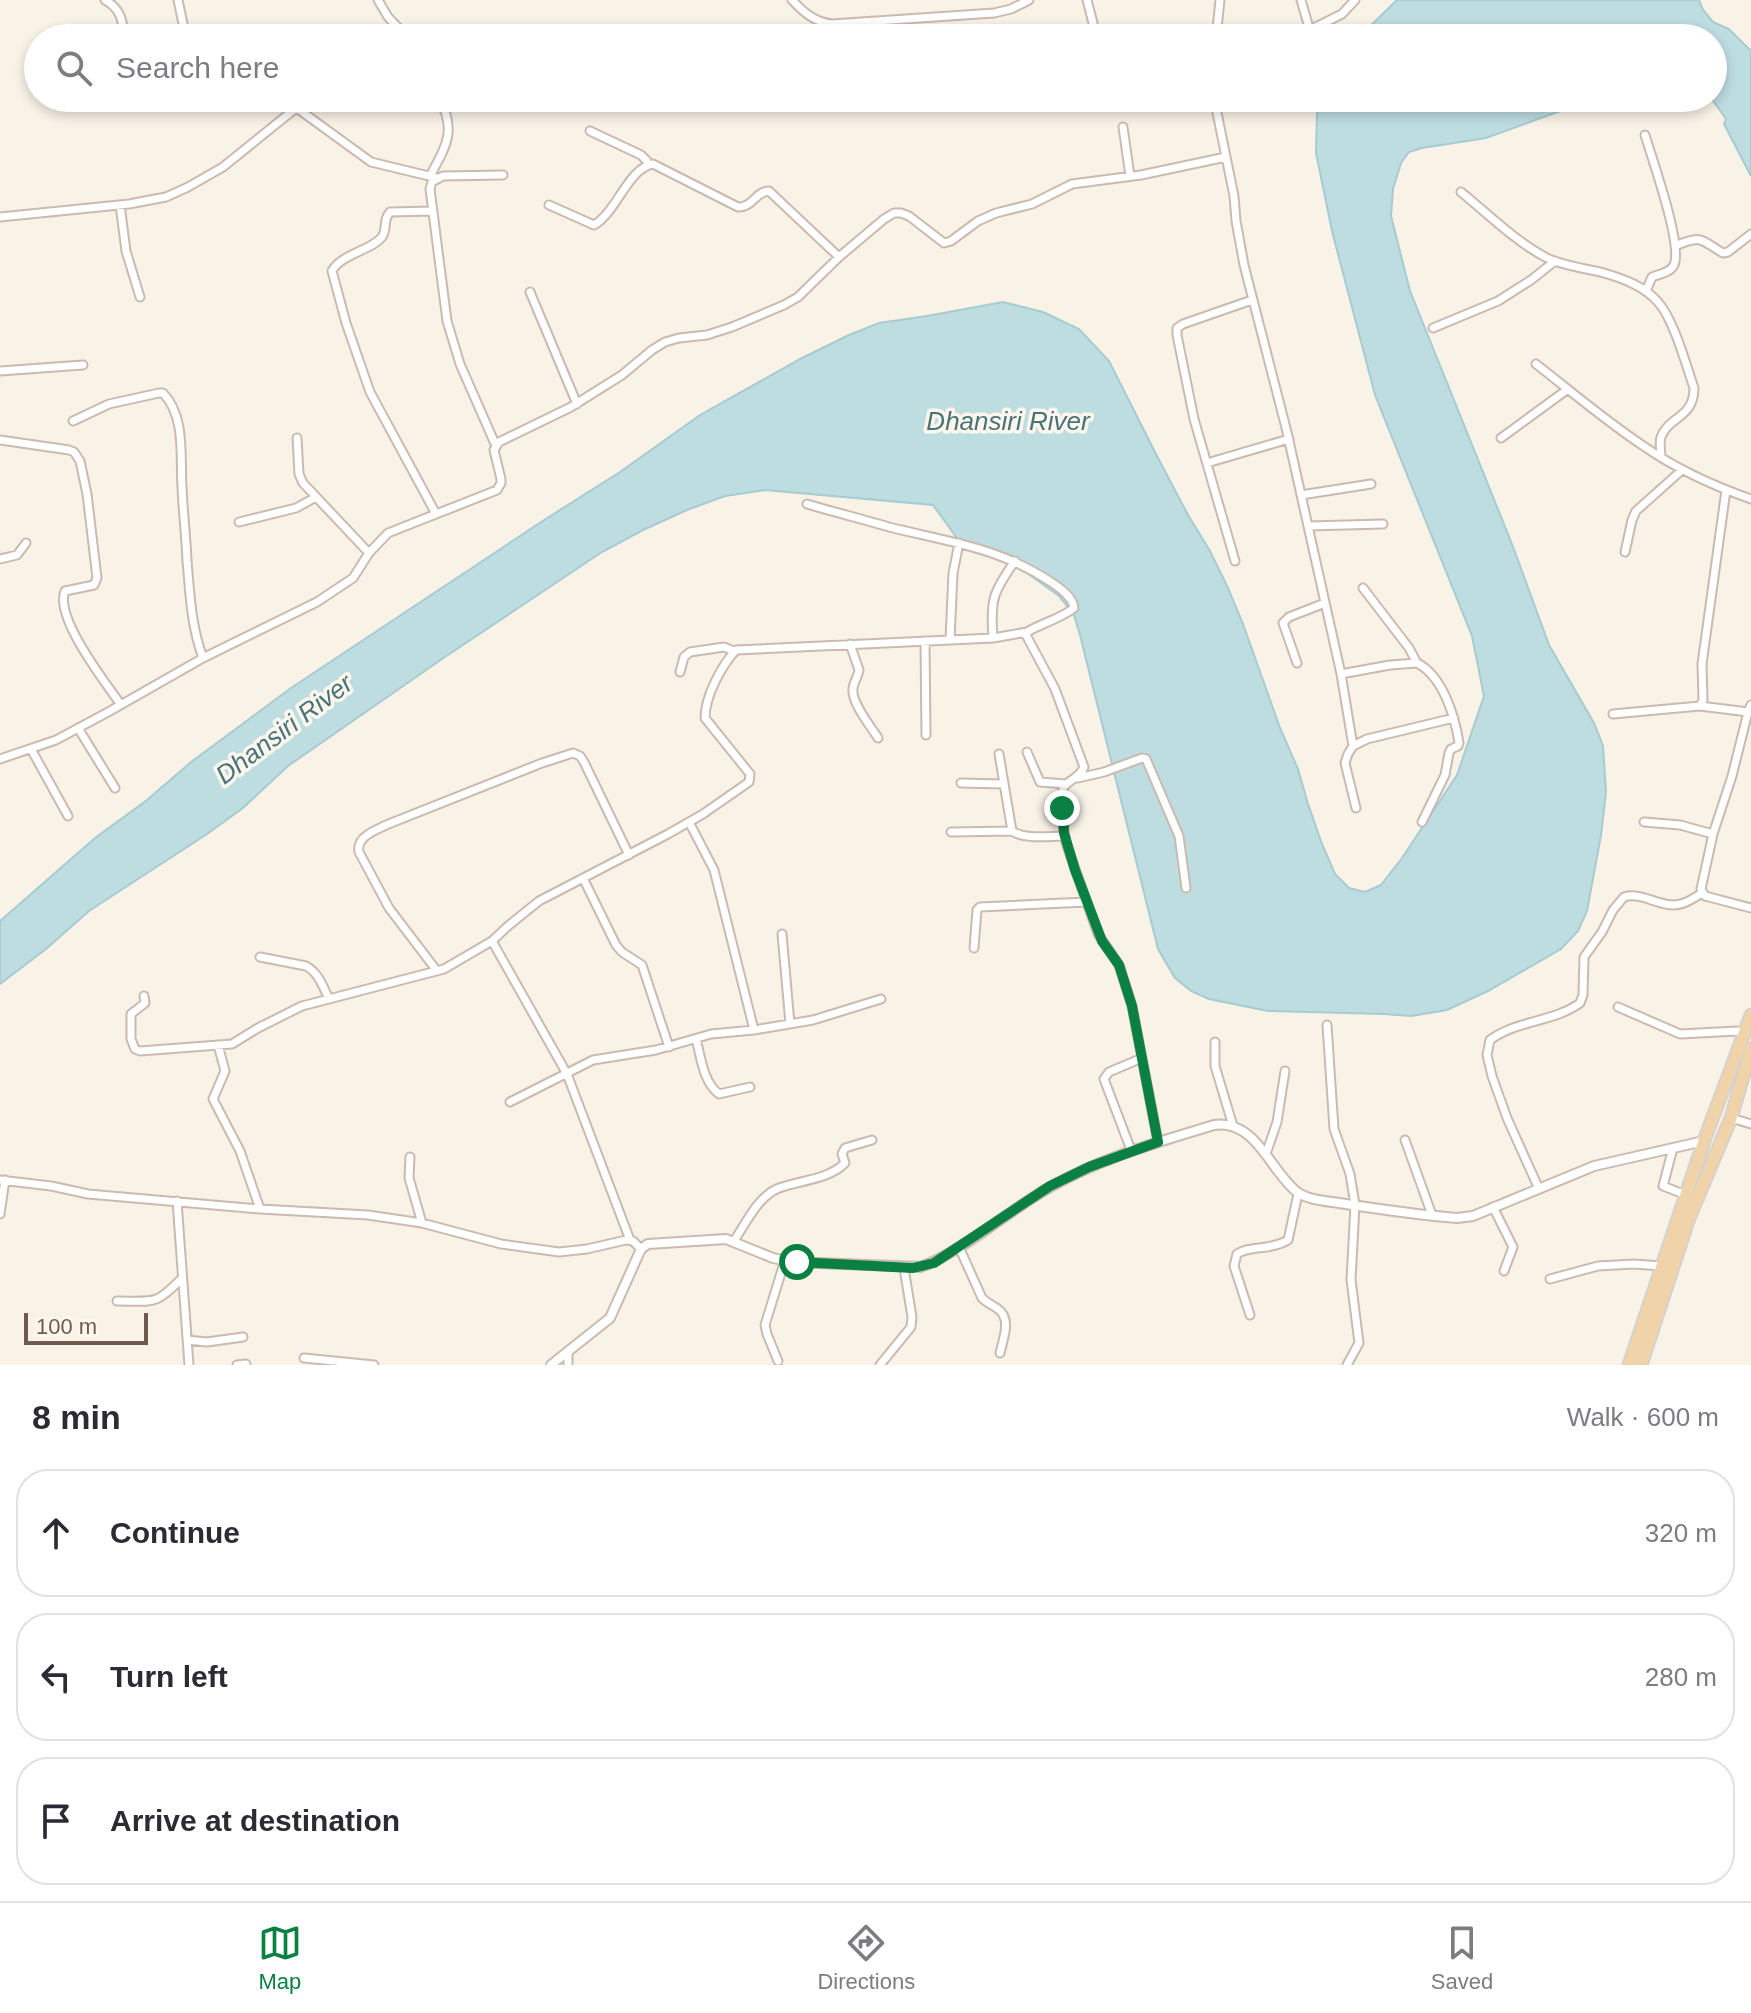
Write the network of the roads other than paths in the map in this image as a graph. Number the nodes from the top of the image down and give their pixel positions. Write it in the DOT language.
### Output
graph roads {
  1 [pos="105,0"];
  2 [pos="178,0"];
  3 [pos="378,0"];
  4 [pos="792,0"];
  5 [pos="1029,0"];
  6 [pos="1087,0"];
  7 [pos="1220,0"];
  8 [pos="1301,0"];
  9 [pos="1355,0"];
  10 [pos="123,24"];
  11 [pos="183,24"];
  12 [pos="395,24"];
  13 [pos="1093,24"];
  14 [pos="1217,24"];
  15 [pos="1308,24"];
  16 [pos="1326,24"];
  17 [pos="291,112"];
  18 [pos="302,112"];
  19 [pos="445,112"];
  20 [pos="1217,112"];
  21 [pos="1123,127"];
  22 [pos="590,131"];
  23 [pos="1645,135"];
  24 [pos="1226,157"];
  25 [pos="648,165"];
  26 [pos="503,175"];
  27 [pos="1130,176"];
  28 [pos="434,177"];
  29 [pos="1461,192"];
  30 [pos="120,205"];
  31 [pos="549,205"];
  32 [pos="432,211"];
  33 [pos="0,217"];
  34 [pos="1751,234"];
  35 [pos="1675,246"];
  36 [pos="839,257"];
  37 [pos="1555,261"];
  38 [pos="1646,291"];
  39 [pos="530,292"];
  40 [pos="140,297"];
  41 [pos="1252,300"];
  42 [pos="1433,328"];
  43 [pos="1536,364"];
  44 [pos="83,365"];
  45 [pos="0,371"];
  46 [pos="1568,389"];
  47 [pos="577,404"];
  48 [pos="73,421"];
  49 [pos="297,438"];
  50 [pos="1501,438"];
  51 [pos="1289,439"];
  52 [pos="0,440"];
  53 [pos="496,446"];
  54 [pos="1661,457"];
  55 [pos="1207,463"];
  56 [pos="1682,470"];
  57 [pos="1371,484"];
  58 [pos="1726,490"];
  59 [pos="1301,495"];
  60 [pos="316,497"];
  61 [pos="1751,499"];
  62 [pos="807,504"];
  63 [pos="436,514"];
  64 [pos="239,522"];
  65 [pos="1383,524"];
  66 [pos="1308,526"];
  67 [pos="26,543"];
  68 [pos="959,543"];
  69 [pos="1625,552"];
  70 [pos="369,553"];
  71 [pos="0,559"];
  72 [pos="1015,561"];
  73 [pos="1235,561"];
  74 [pos="1363,588"];
  75 [pos="1325,603"];
  76 [pos="1027,632"];
  77 [pos="993,638"];
  78 [pos="950,640"];
  79 [pos="925,641"];
  80 [pos="850,644"];
  81 [pos="734,651"];
  82 [pos="203,658"];
  83 [pos="1297,663"];
  84 [pos="1417,663"];
  85 [pos="680,672"];
  86 [pos="1341,674"];
  87 [pos="121,705"];
  88 [pos="1700,706"];
  89 [pos="1749,708"];
  90 [pos="1613,714"];
  91 [pos="1454,718"];
  92 [pos="78,728"];
  93 [pos="926,735"];
  94 [pos="878,738"];
  95 [pos="1353,746"];
  96 [pos="31,749"];
  97 [pos="1027,752"];
  98 [pos="999,754"];
  99 [pos="0,759"];
  100 [pos="1075,778"];
  101 [pos="961,783"];
  102 [pos="1004,784"];
  103 [pos="1066,784"];
  104 [pos="115,788"];
  105 [pos="1356,808"];
  106 [pos="68,816"];
  107 [pos="689,822"];
  108 [pos="1422,822"];
  109 [pos="1644,822"];
  110 [pos="1012,831"];
  111 [pos="951,832"];
  112 [pos="1713,834"];
  113 [pos="1065,836"];
  114 [pos="629,855"];
  115 [pos="583,878"];
  116 [pos="1186,888"];
  117 [pos="1702,893"];
  118 [pos="1087,902"];
  119 [pos="1751,908"];
  120 [pos="782,934"];
  121 [pos="492,941"];
  122 [pos="974,948"];
  123 [pos="260,957"];
  124 [pos="437,971"];
  125 [pos="144,996"];
  126 [pos="329,999"];
  127 [pos="881,999"];
  128 [pos="1618,1007"];
  129 [pos="1751,1015"];
  130 [pos="790,1024"];
  131 [pos="1327,1025"];
  132 [pos="754,1030"];
  133 [pos="1744,1034"];
  134 [pos="696,1039"];
  135 [pos="1215,1042"];
  136 [pos="218,1045"];
  137 [pos="669,1047"];
  138 [pos="1751,1049"];
  139 [pos="1142,1058"];
  140 [pos="1285,1071"];
  141 [pos="567,1074"];
  142 [pos="750,1087"];
  143 [pos="510,1102"];
  144 [pos="1731,1118"];
  145 [pos="1751,1124"];
  146 [pos="1233,1126"];
  147 [pos="872,1140"];
  148 [pos="1405,1140"];
  149 [pos="1704,1141"];
  150 [pos="1158,1142"];
  151 [pos="1673,1148"];
  152 [pos="1131,1150"];
  153 [pos="1266,1154"];
  154 [pos="410,1157"];
  155 [pos="2,1180"];
  156 [pos="1539,1189"];
  157 [pos="1298,1194"];
  158 [pos="1686,1195"];
  159 [pos="177,1201"];
  160 [pos="1355,1205"];
  161 [pos="1493,1207"];
  162 [pos="260,1209"];
  163 [pos="0,1214"];
  164 [pos="1432,1215"];
  165 [pos="422,1223"];
  166 [pos="630,1240"];
  167 [pos="734,1241"];
  168 [pos="959,1247"];
  169 [pos="641,1249"];
  170 [pos="785,1260"];
  171 [pos="1662,1266"];
  172 [pos="904,1268"];
  173 [pos="1504,1271"];
  174 [pos="181,1279"];
  175 [pos="1550,1279"];
  176 [pos="117,1301"];
  177 [pos="1250,1315"];
  178 [pos="243,1337"];
  179 [pos="187,1340"];
  180 [pos="568,1352"];
  181 [pos="1000,1353"];
  182 [pos="304,1358"];
  183 [pos="778,1361"];
  184 [pos="246,1364"];
  185 [pos="189,1365"];
  186 [pos="237,1365"];
  187 [pos="374,1365"];
  188 [pos="551,1365"];
  189 [pos="568,1365"];
  190 [pos="880,1365"];
  191 [pos="1347,1365"];
  192 [pos="1629,1365"];
  193 [pos="1641,1365"];
  1 -- 10 [label="street"];
  2 -- 11 [label="street"];
  3 -- 12 [label="street"];
  4 -- 5 [label="street"];
  6 -- 13 [label="street"];
  7 -- 14 [label="street"];
  8 -- 15 [label="street"];
  9 -- 16 [label="street"];
  17 -- 30 [label="street"];
  18 -- 28 [label="street"];
  19 -- 28 [label="street"];
  20 -- 24 [label="street"];
  21 -- 27 [label="street"];
  22 -- 25 [label="street"];
  23 -- 35 [label="street"];
  24 -- 27 [label="street"];
  24 -- 41 [label="street"];
  25 -- 31 [label="street"];
  25 -- 36 [label="street"];
  26 -- 28 [label="street"];
  27 -- 36 [label="street"];
  28 -- 32 [label="street"];
  29 -- 37 [label="street"];
  30 -- 33 [label="street"];
  30 -- 40 [label="street"];
  32 -- 53 [label="street"];
  32 -- 63 [label="street"];
  34 -- 35 [label="street"];
  35 -- 38 [label="street"];
  36 -- 47 [label="street"];
  37 -- 38 [label="street"];
  37 -- 42 [label="street"];
  38 -- 54 [label="street"];
  39 -- 47 [label="street"];
  41 -- 51 [label="street"];
  41 -- 55 [label="street"];
  43 -- 46 [label="street"];
  44 -- 45 [label="street"];
  46 -- 50 [label="street"];
  46 -- 54 [label="street"];
  47 -- 53 [label="street"];
  48 -- 82 [label="street"];
  49 -- 60 [label="street"];
  51 -- 55 [label="street"];
  51 -- 59 [label="street"];
  52 -- 87 [label="street"];
  53 -- 63 [label="street"];
  54 -- 56 [label="street"];
  55 -- 73 [label="street"];
  56 -- 58 [label="street"];
  56 -- 69 [label="street"];
  57 -- 59 [label="street"];
  58 -- 61 [label="street"];
  58 -- 88 [label="street"];
  59 -- 66 [label="street"];
  60 -- 64 [label="street"];
  60 -- 70 [label="street"];
  62 -- 68 [label="street"];
  63 -- 70 [label="street"];
  65 -- 66 [label="street"];
  66 -- 75 [label="street"];
  67 -- 71 [label="street"];
  68 -- 72 [label="street"];
  68 -- 78 [label="street"];
  70 -- 82 [label="street"];
  72 -- 76 [label="street"];
  72 -- 77 [label="street"];
  74 -- 84 [label="street"];
  75 -- 83 [label="street"];
  75 -- 86 [label="street"];
  76 -- 77 [label="street"];
  76 -- 100 [label="street"];
  77 -- 78 [label="street"];
  78 -- 79 [label="street"];
  79 -- 80 [label="street"];
  79 -- 93 [label="street"];
  80 -- 81 [label="street"];
  80 -- 94 [label="street"];
  81 -- 85 [label="street"];
  81 -- 107 [label="street"];
  82 -- 87 [label="street"];
  84 -- 86 [label="street"];
  84 -- 91 [label="street"];
  86 -- 95 [label="street"];
  87 -- 92 [label="street"];
  88 -- 89 [label="street"];
  88 -- 90 [label="street"];
  89 -- 112 [label="street"];
  91 -- 95 [label="street"];
  91 -- 108 [label="street"];
  92 -- 96 [label="street"];
  92 -- 104 [label="street"];
  95 -- 105 [label="street"];
  96 -- 99 [label="street"];
  96 -- 106 [label="street"];
  97 -- 103 [label="street"];
  98 -- 102 [label="street"];
  100 -- 103 [label="street"];
  100 -- 116 [label="street"];
  101 -- 102 [label="street"];
  102 -- 110 [label="street"];
  103 -- 113 [label="street"];
  107 -- 114 [label="street"];
  107 -- 132 [label="street"];
  109 -- 112 [label="street"];
  110 -- 111 [label="street"];
  110 -- 113 [label="street"];
  112 -- 117 [label="street"];
  113 -- 118 [label="street"];
  114 -- 115 [label="street"];
  114 -- 124 [label="street"];
  115 -- 121 [label="street"];
  115 -- 137 [label="street"];
  117 -- 119 [label="street"];
  117 -- 156 [label="street"];
  118 -- 122 [label="street"];
  118 -- 139 [label="street"];
  120 -- 130 [label="street"];
  121 -- 124 [label="street"];
  121 -- 141 [label="street"];
  123 -- 126 [label="street"];
  124 -- 126 [label="street"];
  125 -- 136 [label="street"];
  126 -- 136 [label="street"];
  127 -- 130 [label="street"];
  128 -- 133 [label="street"];
  129 -- 133 [label="main road"];
  130 -- 132 [label="street"];
  131 -- 160 [label="street"];
  132 -- 134 [label="street"];
  133 -- 149 [label="main road"];
  134 -- 137 [label="street"];
  134 -- 142 [label="street"];
  135 -- 146 [label="street"];
  136 -- 162 [label="street"];
  137 -- 141 [label="street"];
  138 -- 144 [label="main road"];
  139 -- 150 [label="street"];
  139 -- 152 [label="street"];
  140 -- 153 [label="street"];
  141 -- 143 [label="street"];
  141 -- 166 [label="street"];
  144 -- 145 [label="street"];
  144 -- 193 [label="main road"];
  146 -- 150 [label="street"];
  146 -- 153 [label="street"];
  147 -- 167 [label="street"];
  148 -- 164 [label="street"];
  149 -- 151 [label="street"];
  149 -- 158 [label="main road"];
  150 -- 152 [label="street"];
  151 -- 156 [label="street"];
  151 -- 158 [label="street"];
  152 -- 168 [label="street"];
  153 -- 157 [label="street"];
  154 -- 165 [label="street"];
  155 -- 159 [label="street"];
  155 -- 163 [label="street"];
  156 -- 161 [label="street"];
  157 -- 160 [label="street"];
  157 -- 177 [label="street"];
  158 -- 171 [label="main road"];
  159 -- 162 [label="street"];
  159 -- 174 [label="street"];
  160 -- 164 [label="street"];
  160 -- 191 [label="street"];
  161 -- 164 [label="street"];
  161 -- 173 [label="street"];
  162 -- 165 [label="street"];
  165 -- 166 [label="street"];
  166 -- 169 [label="street"];
  167 -- 169 [label="street"];
  167 -- 170 [label="street"];
  168 -- 172 [label="street"];
  168 -- 181 [label="street"];
  169 -- 180 [label="street"];
  170 -- 172 [label="street"];
  170 -- 183 [label="street"];
  171 -- 175 [label="street"];
  171 -- 192 [label="main road"];
  172 -- 190 [label="street"];
  174 -- 176 [label="street"];
  174 -- 179 [label="street"];
  178 -- 179 [label="street"];
  179 -- 185 [label="street"];
  180 -- 188 [label="street"];
  180 -- 189 [label="street"];
  182 -- 187 [label="street"];
  184 -- 186 [label="street"];
}
